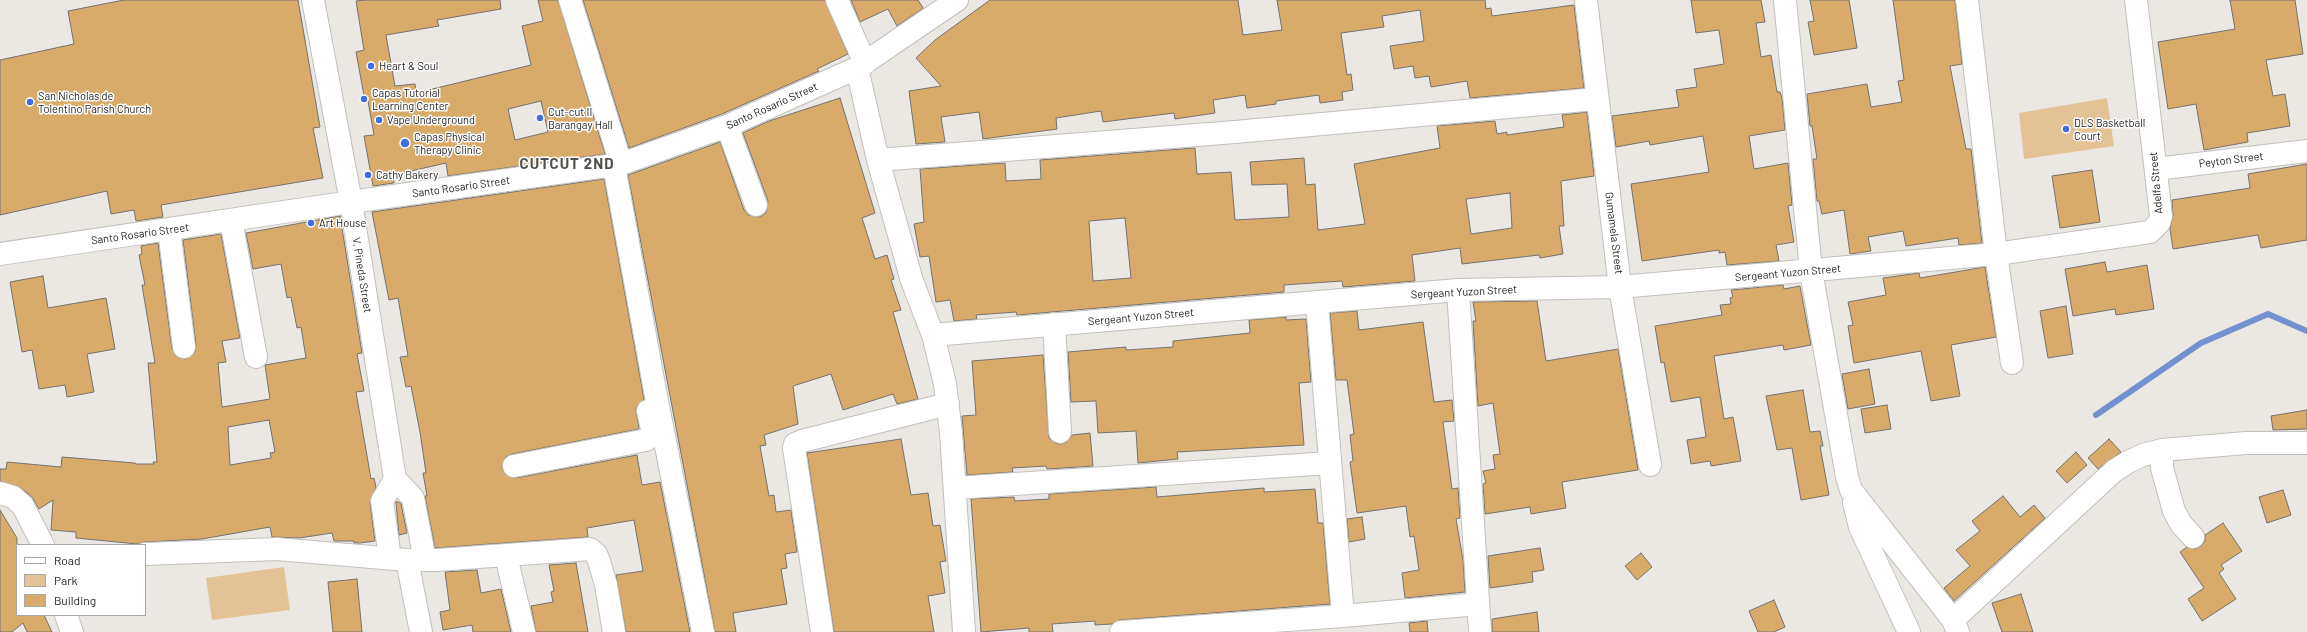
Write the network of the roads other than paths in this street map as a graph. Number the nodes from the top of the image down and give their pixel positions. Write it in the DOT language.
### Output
graph roads {
  1 [pos="313,0"];
  2 [pos="570,0"];
  3 [pos="837,0"];
  4 [pos="957,0"];
  5 [pos="1586,0"];
  6 [pos="1784,0"];
  7 [pos="1967,0"];
  8 [pos="2136,0"];
  9 [pos="861,65"];
  10 [pos="1596,99"];
  11 [pos="727,126"];
  12 [pos="2307,151"];
  13 [pos="878,160"];
  14 [pos="617,165"];
  15 [pos="2156,169"];
  16 [pos="351,202"];
  17 [pos="756,205"];
  18 [pos="232,220"];
  19 [pos="169,230"];
  20 [pos="0,254"];
  21 [pos="1996,254"];
  22 [pos="1811,271"];
  23 [pos="1620,287"];
  24 [pos="1458,290"];
  25 [pos="1317,303"];
  26 [pos="1054,324"];
  27 [pos="933,335"];
  28 [pos="184,347"];
  29 [pos="256,356"];
  30 [pos="2012,363"];
  31 [pos="656,396"];
  32 [pos="948,404"];
  33 [pos="1060,432"];
  34 [pos="2307,443"];
  35 [pos="2162,450"];
  36 [pos="1329,463"];
  37 [pos="1650,465"];
  38 [pos="514,466"];
  39 [pos="395,479"];
  40 [pos="955,488"];
  41 [pos="1851,490"];
  42 [pos="0,493"];
  43 [pos="2193,537"];
  44 [pos="42,544"];
  45 [pos="146,554"];
  46 [pos="506,556"];
  47 [pos="407,559"];
  48 [pos="1478,604"];
  49 [pos="66,616"];
  50 [pos="1344,616"];
  51 [pos="1956,626"];
  52 [pos="72,632"];
  53 [pos="422,632"];
  54 [pos="524,632"];
  55 [pos="614,632"];
  56 [pos="703,632"];
  57 [pos="822,632"];
  58 [pos="964,632"];
  59 [pos="1121,632"];
  60 [pos="1480,632"];
  61 [pos="1909,632"];
  1 -- 16 [label="street, V. Pineda Street"];
  2 -- 14 [label="street"];
  3 -- 9 [label="street"];
  4 -- 9 [label="street, Santo Rosario Street"];
  5 -- 10 [label="street, Gumamela Street"];
  6 -- 22 [label="street"];
  7 -- 21 [label="street"];
  8 -- 15 [label="street, Adelfa Street"];
  9 -- 11 [label="street, Santo Rosario Street"];
  9 -- 13 [label="street"];
  10 -- 13 [label="street"];
  10 -- 23 [label="street, Gumamela Street"];
  11 -- 14 [label="street, Santo Rosario Street"];
  11 -- 17 [label="street"];
  12 -- 15 [label="street, Peyton Street"];
  13 -- 27 [label="street"];
  14 -- 16 [label="street, Santo Rosario Street"];
  14 -- 31 [label="street"];
  15 -- 21 [label="street, Adelfa Street"];
  16 -- 18 [label="street, Santo Rosario Street"];
  16 -- 39 [label="street, V. Pineda Street"];
  18 -- 19 [label="street, Santo Rosario Street"];
  18 -- 29 [label="street"];
  19 -- 20 [label="street, Santo Rosario Street"];
  19 -- 28 [label="street"];
  21 -- 22 [label="street, Sergeant Yuzon Street"];
  21 -- 30 [label="street"];
  22 -- 23 [label="street, Sergeant Yuzon Street"];
  22 -- 41 [label="street"];
  23 -- 24 [label="street, Sergeant Yuzon Street"];
  23 -- 37 [label="street, Gumamela Street"];
  24 -- 25 [label="street, Sergeant Yuzon Street"];
  24 -- 48 [label="street"];
  25 -- 26 [label="street, Sergeant Yuzon Street"];
  25 -- 36 [label="street"];
  26 -- 27 [label="street, Sergeant Yuzon Street"];
  26 -- 33 [label="street"];
  27 -- 32 [label="street"];
  31 -- 38 [label="street"];
  31 -- 56 [label="street"];
  32 -- 40 [label="street"];
  32 -- 57 [label="street"];
  34 -- 35 [label="street"];
  35 -- 43 [label="street"];
  35 -- 51 [label="street"];
  36 -- 40 [label="street"];
  36 -- 50 [label="street"];
  39 -- 47 [label="street"];
  39 -- 47 [label="street"];
  40 -- 58 [label="street"];
  41 -- 51 [label="street"];
  41 -- 61 [label="street"];
  42 -- 44 [label="street"];
  45 -- 47 [label="street"];
  46 -- 47 [label="street"];
  46 -- 54 [label="street"];
  46 -- 55 [label="street"];
  47 -- 53 [label="street"];
  48 -- 50 [label="street"];
  48 -- 60 [label="street"];
  49 -- 52 [label="street"];
  50 -- 59 [label="street"];
}
